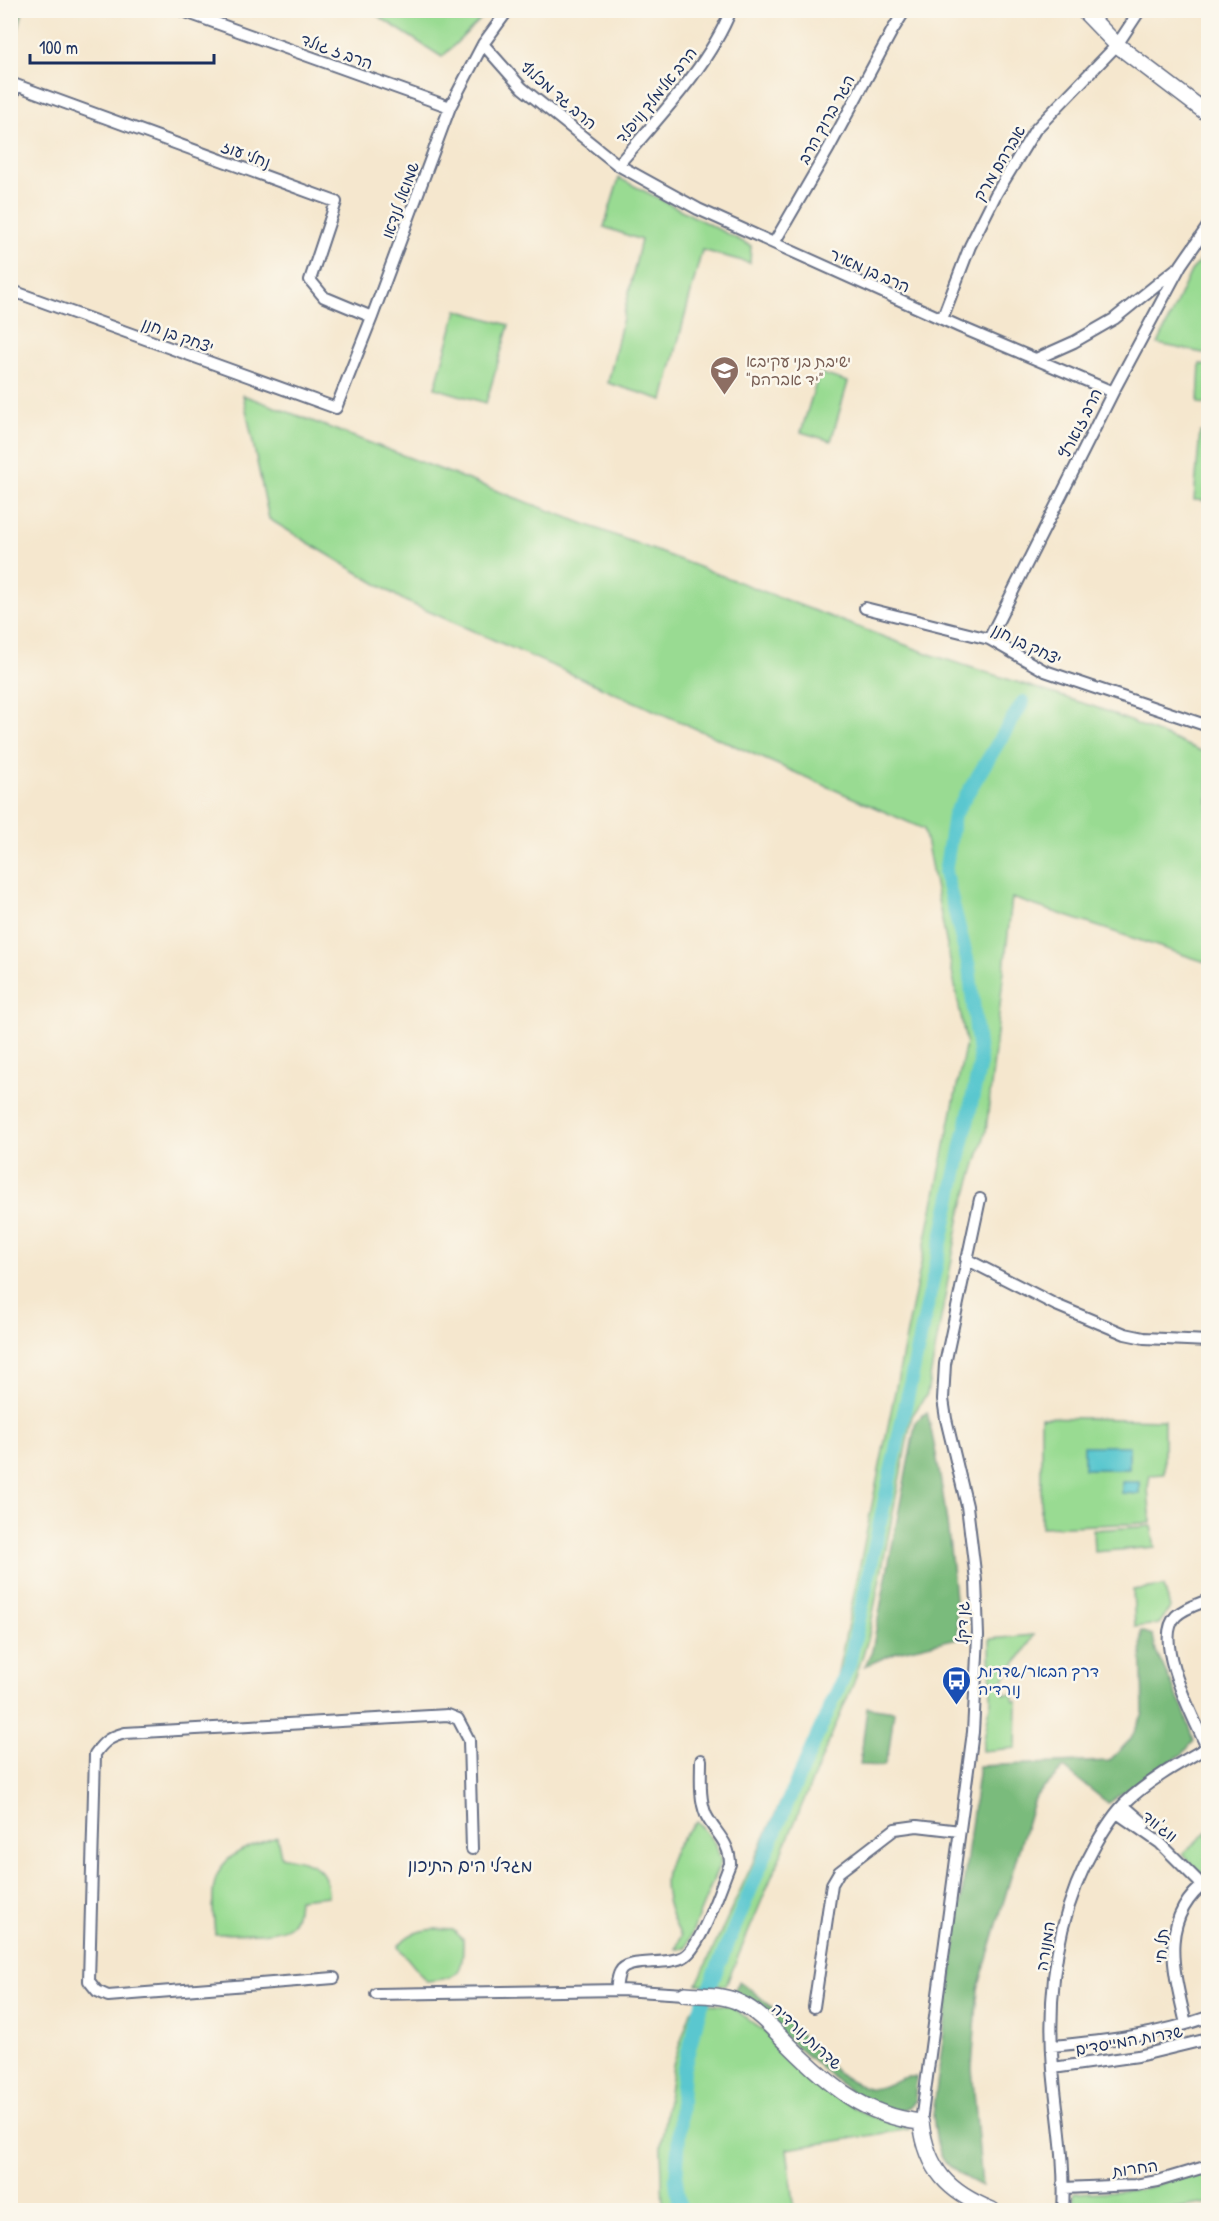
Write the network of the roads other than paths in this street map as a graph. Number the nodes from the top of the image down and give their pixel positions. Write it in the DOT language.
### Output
graph roads {
  1 [pos="180,10"];
  2 [pos="508,10"];
  3 [pos="731,10"];
  4 [pos="905,10"];
  5 [pos="1083,10"];
  6 [pos="1140,10"];
  7 [pos="483,44"];
  8 [pos="1117,45"];
  9 [pos="10,102"];
  10 [pos="450,108"];
  11 [pos="1209,114"];
  12 [pos="618,165"];
  13 [pos="1209,226"];
  14 [pos="774,243"];
  15 [pos="1181,265"];
  16 [pos="10,290"];
  17 [pos="372,317"];
  18 [pos="942,319"];
  19 [pos="1036,359"];
  20 [pos="1113,392"];
  21 [pos="336,408"];
  22 [pos="865,608"];
  23 [pos="989,639"];
  24 [pos="1209,726"];
  25 [pos="980,1199"];
  26 [pos="966,1259"];
  27 [pos="1209,1341"];
  28 [pos="1209,1600"];
  29 [pos="1208,1748"];
  30 [pos="701,1760"];
  31 [pos="1120,1809"];
  32 [pos="1145,1824"];
  33 [pos="960,1831"];
  34 [pos="472,1849"];
  35 [pos="1207,1886"];
  36 [pos="334,1978"];
  37 [pos="616,1990"];
  38 [pos="376,1994"];
  39 [pos="685,1994"];
  40 [pos="814,2007"];
  41 [pos="1209,2017"];
  42 [pos="1186,2024"];
  43 [pos="1209,2039"];
  44 [pos="1052,2046"];
  45 [pos="1053,2068"];
  46 [pos="921,2122"];
  47 [pos="1209,2166"];
  48 [pos="1064,2188"];
  49 [pos="993,2211"];
  50 [pos="1063,2211"];
  1 -- 10 [label="street, הרב ז גולד"];
  2 -- 7 [label="street, שמואל לנדאו"];
  3 -- 12 [label="street, הרב אלימלך נויפלד"];
  4 -- 14 [label="street, הגר ברוך הרב"];
  5 -- 8 [label="street"];
  6 -- 8 [label="street, אברהם מרק"];
  7 -- 10 [label="street, שמואל לנדאו"];
  7 -- 12 [label="street, הרב גד מכלוף"];
  8 -- 11 [label="street"];
  8 -- 18 [label="street, אברהם מרק"];
  9 -- 17 [label="street, נחלי עוז"];
  10 -- 17 [label="street, שמואל לנדאו"];
  12 -- 14 [label="street, הרב בן מאיר"];
  13 -- 15 [label="street, הרב זוארץ"];
  14 -- 18 [label="street, הרב בן מאיר"];
  15 -- 19 [label="street"];
  15 -- 20 [label="street, הרב זוארץ"];
  16 -- 21 [label="street, יצחק בן חנן"];
  17 -- 21 [label="street, שמואל לנדאו"];
  18 -- 19 [label="street, הרב בן מאיר"];
  19 -- 20 [label="street, הרב בן מאיר"];
  20 -- 23 [label="street, הרב זוארץ"];
  22 -- 23 [label="street, יצחק בן חנן"];
  23 -- 24 [label="street, יצחק בן חנן"];
  25 -- 26 [label="street, גן דקל"];
  26 -- 27 [label="street"];
  26 -- 33 [label="street, גן דקל"];
  28 -- 29 [label="street"];
  29 -- 31 [label="street, המנורה"];
  30 -- 37 [label="street"];
  31 -- 32 [label="street"];
  31 -- 35 [label="street, ווג'ווד"];
  31 -- 44 [label="street, המנורה"];
  33 -- 40 [label="street"];
  33 -- 46 [label="street, גן דקל"];
  34 -- 36 [label="street"];
  35 -- 42 [label="street, תל חי"];
  37 -- 38 [label="street"];
  37 -- 39 [label="street"];
  39 -- 46 [label="street, שדרות נורדיה"];
  41 -- 42 [label="street, שדרות המייסדים"];
  42 -- 44 [label="street, שדרות המייסדים"];
  43 -- 45 [label="street, שדרות המייסדים"];
  44 -- 45 [label="street, המנורה"];
  45 -- 48 [label="street, המנורה"];
  46 -- 49 [label="street"];
  47 -- 48 [label="street, החרות"];
  48 -- 50 [label="street, המנורה"];
}
